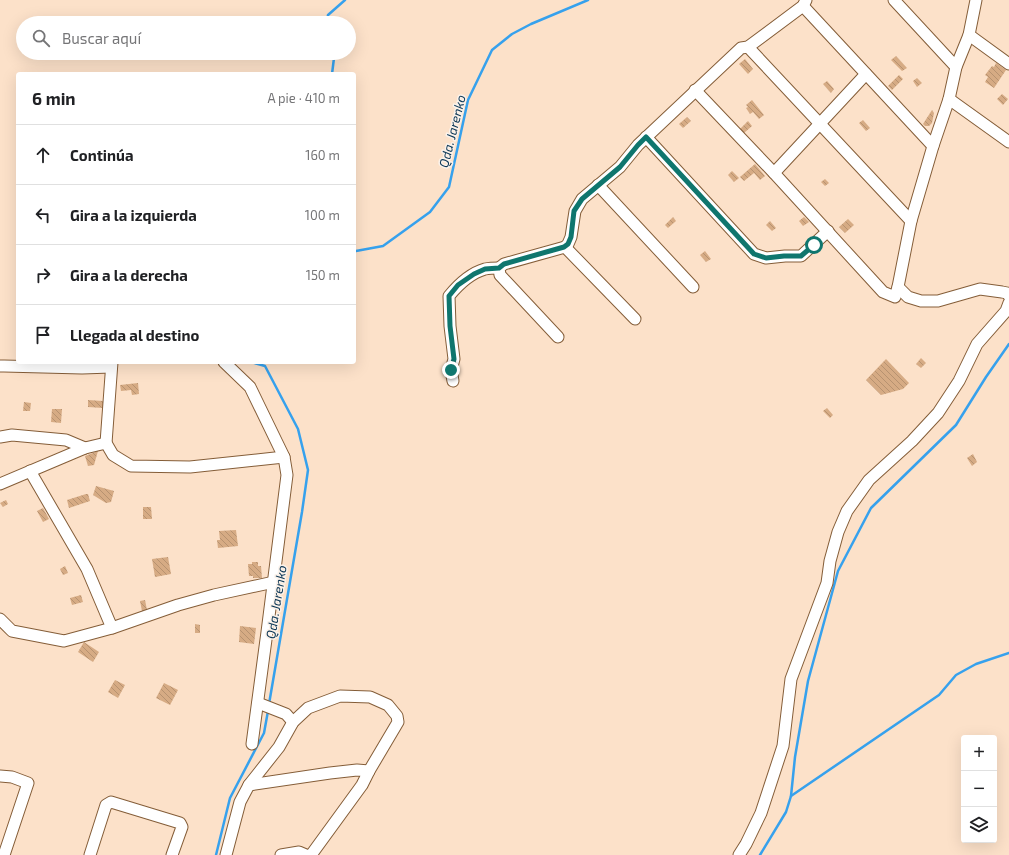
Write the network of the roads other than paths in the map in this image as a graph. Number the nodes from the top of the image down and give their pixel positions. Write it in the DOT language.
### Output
graph roads {
  1 [pos="976,0"];
  2 [pos="898,2"];
  3 [pos="804,3"];
  4 [pos="969,34"];
  5 [pos="748,47"];
  6 [pos="1009,64"];
  7 [pos="956,67"];
  8 [pos="866,74"];
  9 [pos="695,90"];
  10 [pos="949,99"];
  11 [pos="820,124"];
  12 [pos="646,137"];
  13 [pos="1009,142"];
  14 [pos="933,146"];
  15 [pos="774,173"];
  16 [pos="598,185"];
  17 [pos="911,221"];
  18 [pos="828,231"];
  19 [pos="564,247"];
  20 [pos="499,268"];
  21 [pos="898,286"];
  22 [pos="693,287"];
  23 [pos="1009,296"];
  24 [pos="1009,303"];
  25 [pos="635,319"];
  26 [pos="558,337"];
  27 [pos="112,364"];
  28 [pos="226,364"];
  29 [pos="0,366"];
  30 [pos="453,381"];
  31 [pos="0,437"];
  32 [pos="106,442"];
  33 [pos="85,448"];
  34 [pos="284,457"];
  35 [pos="30,471"];
  36 [pos="0,484"];
  37 [pos="274,582"];
  38 [pos="0,619"];
  39 [pos="112,628"];
  40 [pos="258,703"];
  41 [pos="293,722"];
  42 [pos="252,744"];
  43 [pos="369,771"];
  44 [pos="0,776"];
  45 [pos="249,786"];
  46 [pos="4,855"];
  47 [pos="90,855"];
  48 [pos="172,855"];
  49 [pos="226,855"];
  50 [pos="281,855"];
  51 [pos="306,855"];
  52 [pos="311,855"];
  53 [pos="739,855"];
  1 -- 4 [label="street"];
  2 -- 7 [label="street"];
  3 -- 5 [label="street"];
  3 -- 8 [label="street"];
  4 -- 6 [label="street"];
  4 -- 7 [label="street"];
  5 -- 9 [label="street"];
  5 -- 11 [label="street"];
  7 -- 10 [label="street"];
  8 -- 11 [label="street"];
  8 -- 14 [label="street"];
  9 -- 12 [label="street"];
  9 -- 15 [label="street"];
  10 -- 13 [label="street"];
  10 -- 14 [label="street"];
  11 -- 15 [label="street"];
  11 -- 17 [label="street"];
  12 -- 16 [label="street"];
  12 -- 18 [label="street"];
  14 -- 17 [label="street"];
  15 -- 18 [label="street"];
  16 -- 19 [label="street"];
  16 -- 22 [label="street"];
  17 -- 21 [label="street"];
  18 -- 21 [label="street"];
  19 -- 20 [label="street"];
  19 -- 25 [label="street"];
  20 -- 26 [label="street"];
  20 -- 30 [label="street"];
  21 -- 23 [label="street"];
  24 -- 53 [label="street"];
  27 -- 29 [label="street"];
  27 -- 32 [label="street"];
  28 -- 34 [label="street"];
  31 -- 33 [label="street"];
  32 -- 33 [label="street"];
  32 -- 34 [label="street"];
  33 -- 35 [label="street"];
  34 -- 37 [label="street"];
  35 -- 36 [label="street"];
  35 -- 39 [label="street"];
  37 -- 39 [label="street"];
  37 -- 40 [label="street"];
  38 -- 39 [label="street"];
  40 -- 41 [label="street"];
  40 -- 42 [label="street"];
  41 -- 43 [label="street"];
  41 -- 45 [label="street"];
  43 -- 45 [label="street"];
  43 -- 52 [label="street"];
  44 -- 46 [label="street"];
  45 -- 49 [label="street"];
  47 -- 48 [label="street"];
  50 -- 51 [label="street"];
}
